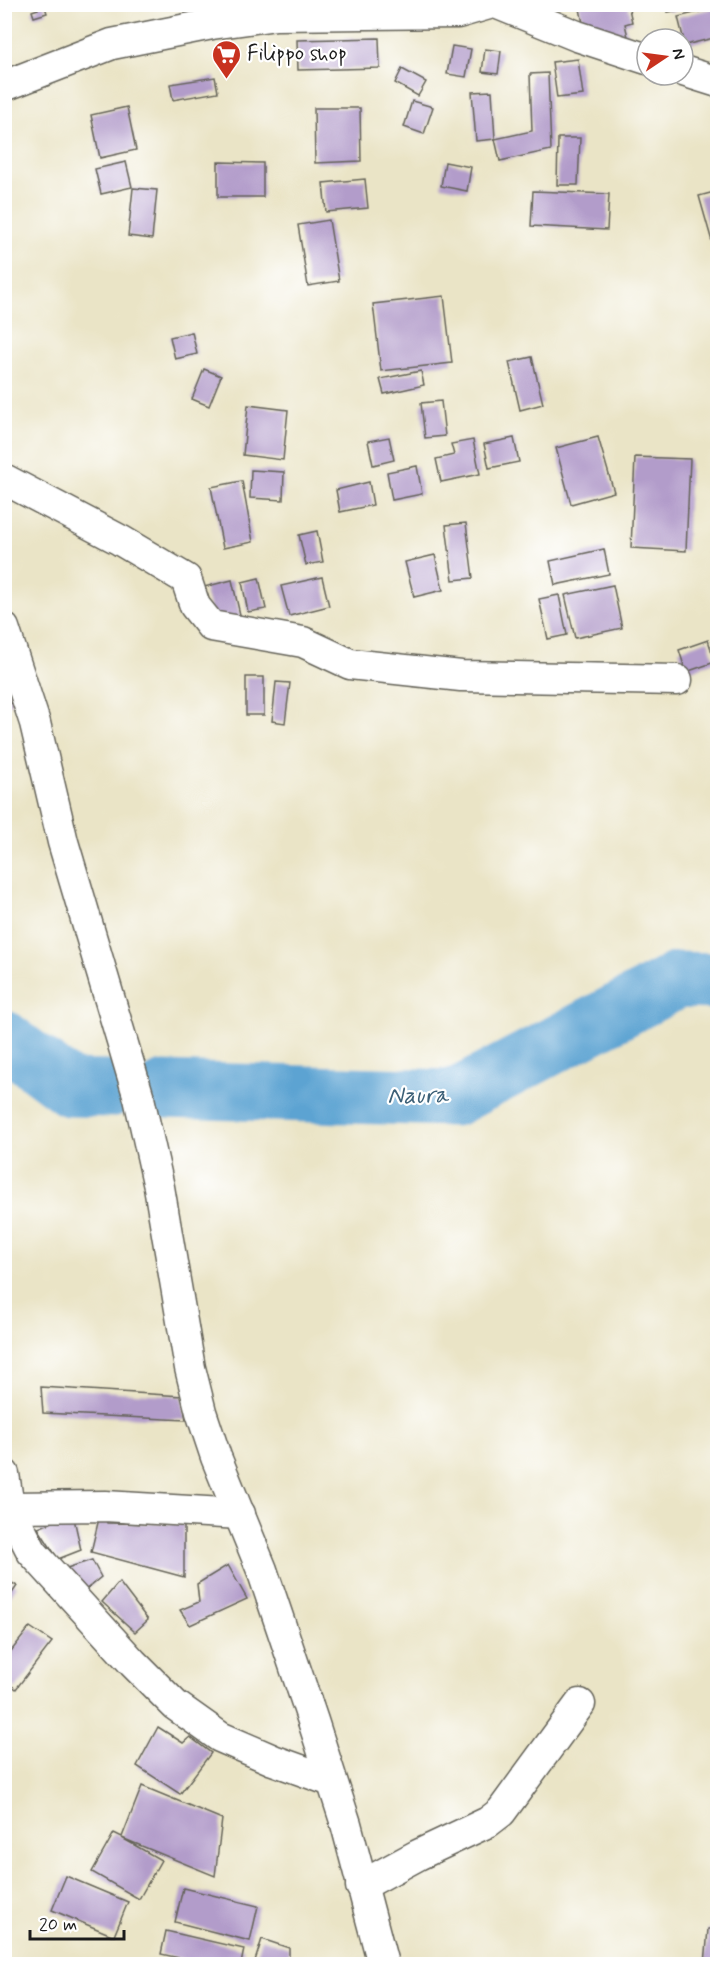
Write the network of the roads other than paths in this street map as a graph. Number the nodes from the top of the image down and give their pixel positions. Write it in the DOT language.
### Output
graph roads {
  1 [pos="489,4"];
  2 [pos="498,4"];
  3 [pos="635,56"];
  4 [pos="695,75"];
  5 [pos="717,82"];
  6 [pos="4,87"];
  7 [pos="4,479"];
  8 [pos="4,627"];
  9 [pos="677,680"];
  10 [pos="4,1474"];
  11 [pos="9,1507"];
  12 [pos="240,1514"];
  13 [pos="580,1704"];
  14 [pos="331,1781"];
  15 [pos="361,1886"];
  16 [pos="383,1965"];
  1 -- 6 [label="street"];
  2 -- 3 [label="street"];
  4 -- 5 [label="street"];
  7 -- 9 [label="street"];
  8 -- 12 [label="street"];
  10 -- 11 [label="street"];
  11 -- 12 [label="street"];
  11 -- 14 [label="street"];
  12 -- 14 [label="street"];
  13 -- 15 [label="street"];
  14 -- 15 [label="street"];
  15 -- 16 [label="street"];
}
